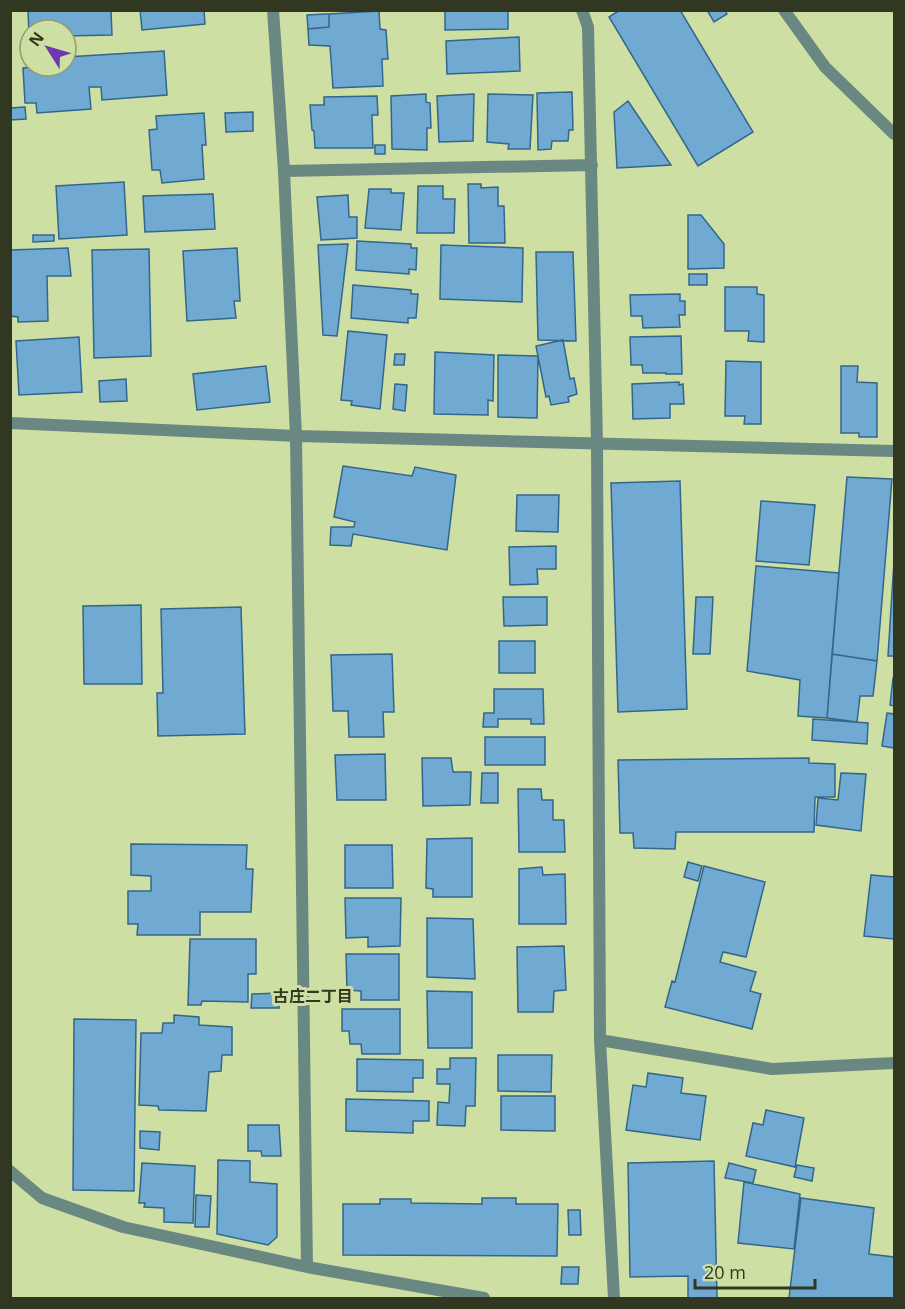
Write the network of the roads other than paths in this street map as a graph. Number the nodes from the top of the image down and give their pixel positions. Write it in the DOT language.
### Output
graph roads {
  1 [pos="273,10"];
  2 [pos="582,10"];
  3 [pos="784,10"];
  4 [pos="894,134"];
  5 [pos="592,165"];
  6 [pos="284,171"];
  7 [pos="10,423"];
  8 [pos="296,436"];
  9 [pos="597,444"];
  10 [pos="894,451"];
  11 [pos="600,1040"];
  12 [pos="894,1063"];
  13 [pos="10,1171"];
  14 [pos="307,1266"];
  15 [pos="484,1299"];
  16 [pos="614,1299"];
  1 -- 6 [label="street"];
  2 -- 5 [label="street"];
  3 -- 4 [label="street"];
  5 -- 6 [label="street"];
  5 -- 9 [label="street"];
  6 -- 8 [label="street"];
  7 -- 8 [label="street"];
  8 -- 9 [label="street"];
  8 -- 14 [label="street"];
  9 -- 10 [label="street"];
  9 -- 11 [label="street"];
  11 -- 12 [label="street"];
  11 -- 16 [label="street"];
  13 -- 14 [label="street"];
  14 -- 15 [label="street"];
}
